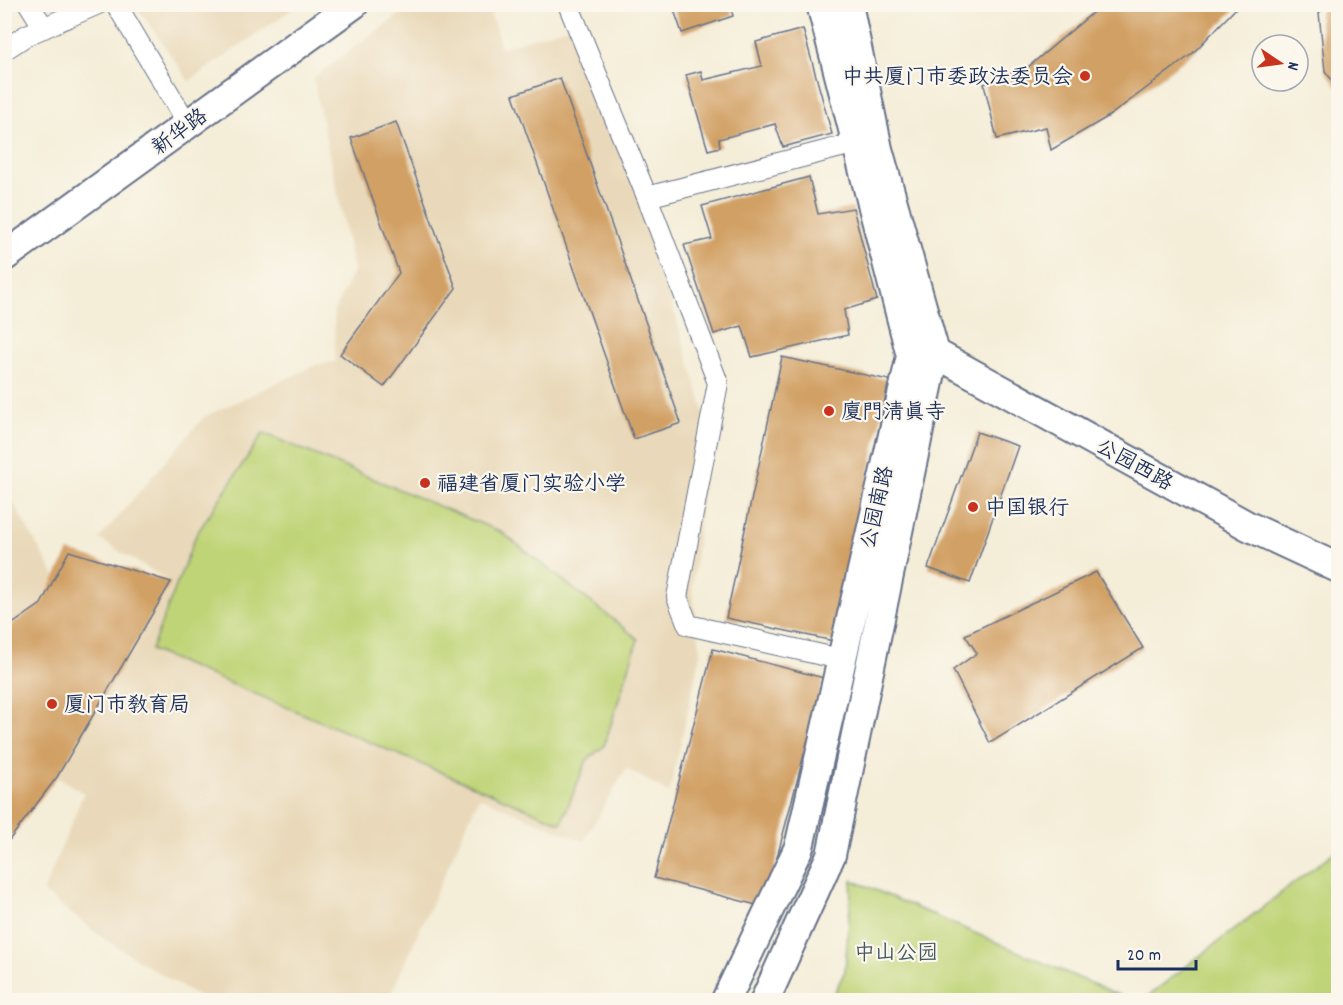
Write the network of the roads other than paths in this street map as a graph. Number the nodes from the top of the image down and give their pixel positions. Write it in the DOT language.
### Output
graph roads {
  1 [pos="29,4"];
  2 [pos="98,4"];
  3 [pos="117,4"];
  4 [pos="568,4"];
  5 [pos="821,4"];
  6 [pos="848,4"];
  7 [pos="338,10"];
  8 [pos="44,28"];
  9 [pos="4,50"];
  10 [pos="188,125"];
  11 [pos="856,143"];
  12 [pos="647,197"];
  13 [pos="4,257"];
  14 [pos="935,353"];
  15 [pos="1338,568"];
  16 [pos="840,659"];
  17 [pos="726,1000"];
  18 [pos="765,1000"];
  1 -- 8 [label="street"];
  2 -- 8 [label="street"];
  3 -- 10 [label="street"];
  4 -- 12 [label="street"];
  5 -- 11 [label="street, 公园南路"];
  6 -- 14 [label="street, 公园南路"];
  7 -- 10 [label="street, 新华路"];
  8 -- 9 [label="street"];
  10 -- 13 [label="street, 新华路"];
  11 -- 12 [label="street"];
  11 -- 16 [label="street, 公园南路"];
  12 -- 16 [label="street"];
  14 -- 15 [label="street, 公园西路"];
  14 -- 18 [label="street, 公园南路"];
  16 -- 17 [label="street, 公园南路"];
}
